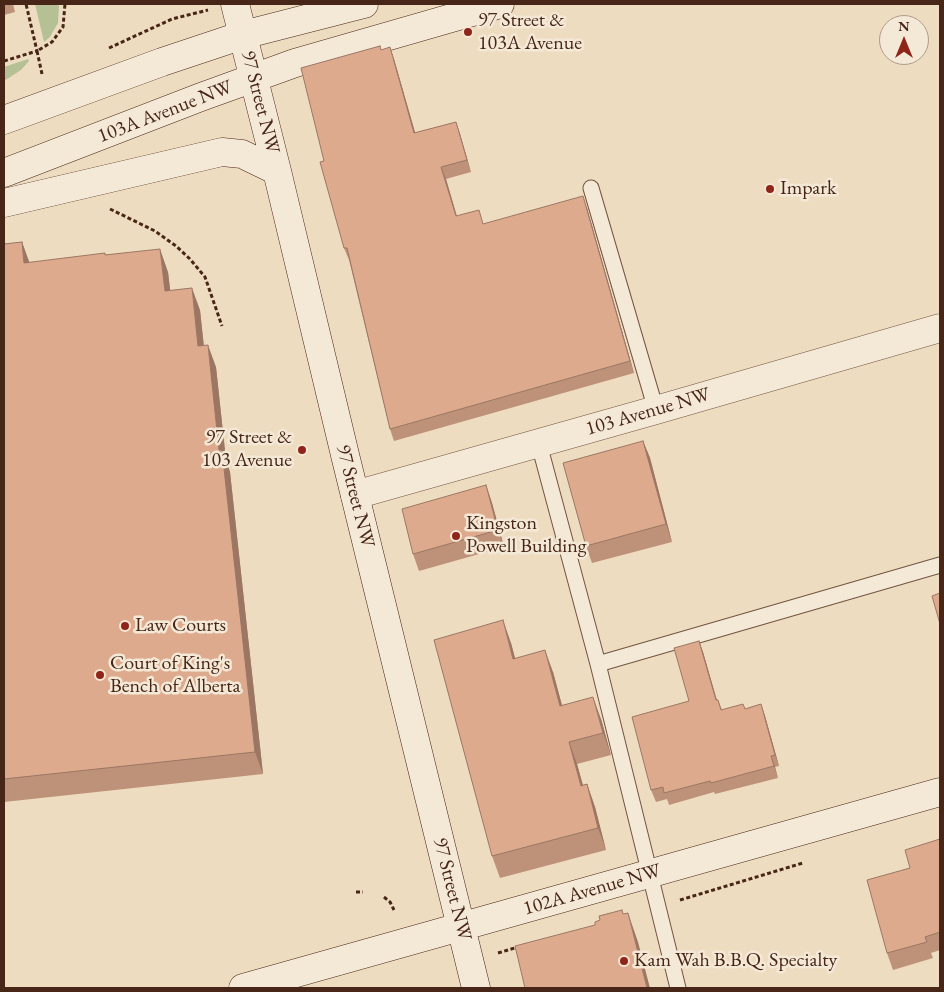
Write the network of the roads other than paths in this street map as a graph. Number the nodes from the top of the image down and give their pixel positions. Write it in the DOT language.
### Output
graph roads {
  1 [pos="364,4"];
  2 [pos="500,4"];
  3 [pos="225,6"];
  4 [pos="243,35"];
  5 [pos="254,78"];
  6 [pos="4,120"];
  7 [pos="277,171"];
  8 [pos="4,173"];
  9 [pos="591,188"];
  10 [pos="4,203"];
  11 [pos="940,328"];
  12 [pos="656,410"];
  13 [pos="539,444"];
  14 [pos="355,495"];
  15 [pos="940,565"];
  16 [pos="598,664"];
  17 [pos="940,792"];
  18 [pos="650,874"];
  19 [pos="462,927"];
  20 [pos="243,988"];
  21 [pos="476,988"];
  22 [pos="678,988"];
  1 -- 4 [label="main road"];
  2 -- 5 [label="main road, 103A Avenue NW"];
  3 -- 4 [label="main road, 97 Street NW"];
  4 -- 5 [label="main road, 97 Street NW"];
  4 -- 6 [label="main road"];
  5 -- 7 [label="main road, 97 Street NW"];
  5 -- 8 [label="main road, 103A Avenue NW"];
  7 -- 10 [label="main road"];
  7 -- 14 [label="main road, 97 Street NW"];
  9 -- 12 [label="lane"];
  11 -- 12 [label="main road, 103 Avenue NW"];
  12 -- 13 [label="main road, 103 Avenue NW"];
  13 -- 14 [label="main road, 103 Avenue NW"];
  13 -- 16 [label="lane"];
  14 -- 19 [label="main road, 97 Street NW"];
  15 -- 16 [label="lane"];
  16 -- 18 [label="lane"];
  17 -- 18 [label="main road, 102A Avenue NW"];
  18 -- 19 [label="main road, 102A Avenue NW"];
  18 -- 22 [label="lane"];
  19 -- 20 [label="main road, 102A Avenue NW"];
  19 -- 21 [label="main road, 97 Street NW"];
}
